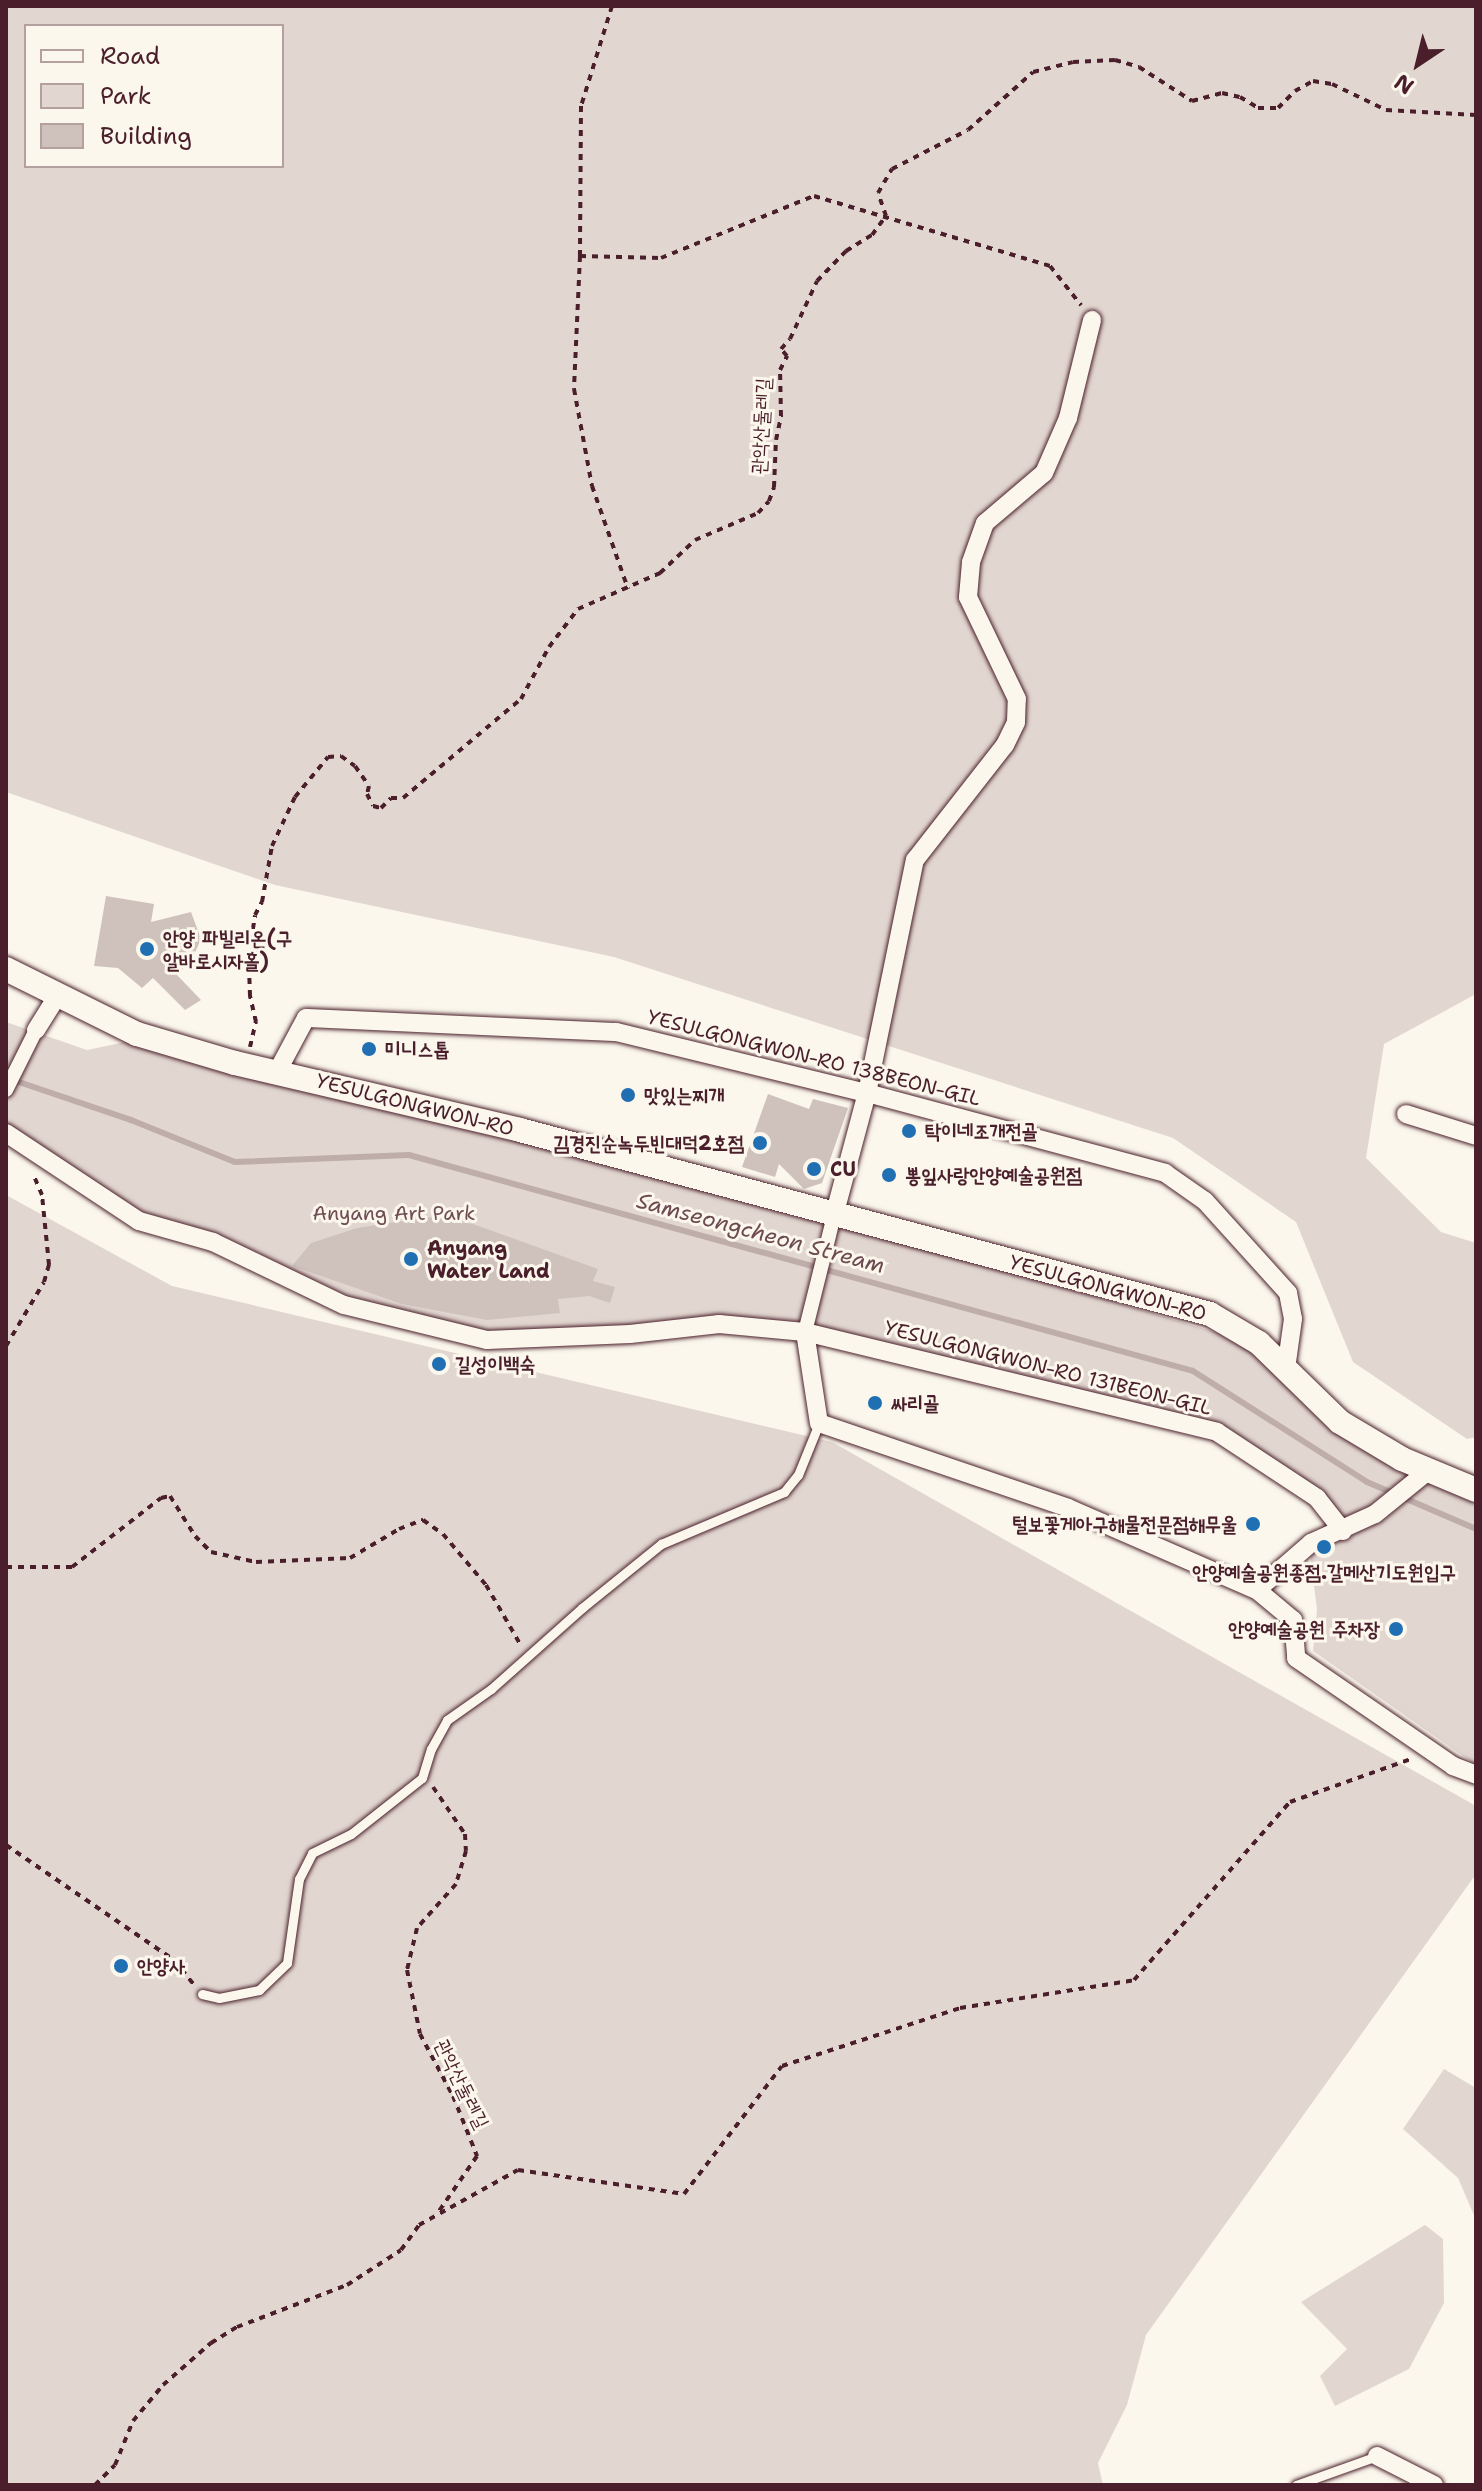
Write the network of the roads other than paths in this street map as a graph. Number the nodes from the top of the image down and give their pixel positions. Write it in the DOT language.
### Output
graph roads {
  1 [pos="1092,320"];
  2 [pos="6,969"];
  3 [pos="57,997"];
  4 [pos="36,1030"];
  5 [pos="277,1072"];
  6 [pos="6,1090"];
  7 [pos="867,1093"];
  8 [pos="1406,1114"];
  9 [pos="6,1133"];
  10 [pos="1476,1136"];
  11 [pos="831,1227"];
  12 [pos="805,1332"];
  13 [pos="1286,1369"];
  14 [pos="819,1423"];
  15 [pos="1422,1477"];
  16 [pos="1476,1490"];
  17 [pos="1343,1531"];
  18 [pos="1257,1590"];
  19 [pos="1476,1775"];
  20 [pos="202,1994"];
  21 [pos="1377,2456"];
  22 [pos="1296,2485"];
  23 [pos="1434,2485"];
  1 -- 7 [label="street"];
  2 -- 3 [label="street, YESULGONGWON-RO"];
  3 -- 4 [label="street"];
  3 -- 5 [label="street, YESULGONGWON-RO"];
  4 -- 6 [label="street"];
  5 -- 7 [label="street, YESULGONGWON-RO 138BEON-GIL"];
  5 -- 11 [label="street, YESULGONGWON-RO"];
  7 -- 11 [label="street"];
  7 -- 13 [label="street, YESULGONGWON-RO 138BEON-GIL"];
  8 -- 10 [label="street"];
  9 -- 12 [label="street"];
  11 -- 12 [label="street"];
  11 -- 13 [label="street, YESULGONGWON-RO"];
  12 -- 14 [label="street"];
  12 -- 17 [label="street, YESULGONGWON-RO 131BEON-GIL"];
  13 -- 15 [label="street, YESULGONGWON-RO"];
  14 -- 18 [label="street"];
  14 -- 20 [label="lane"];
  15 -- 16 [label="street, YESULGONGWON-RO"];
  15 -- 17 [label="street"];
  17 -- 18 [label="street"];
  18 -- 19 [label="street"];
  21 -- 22 [label="lane"];
  21 -- 23 [label="street"];
}
